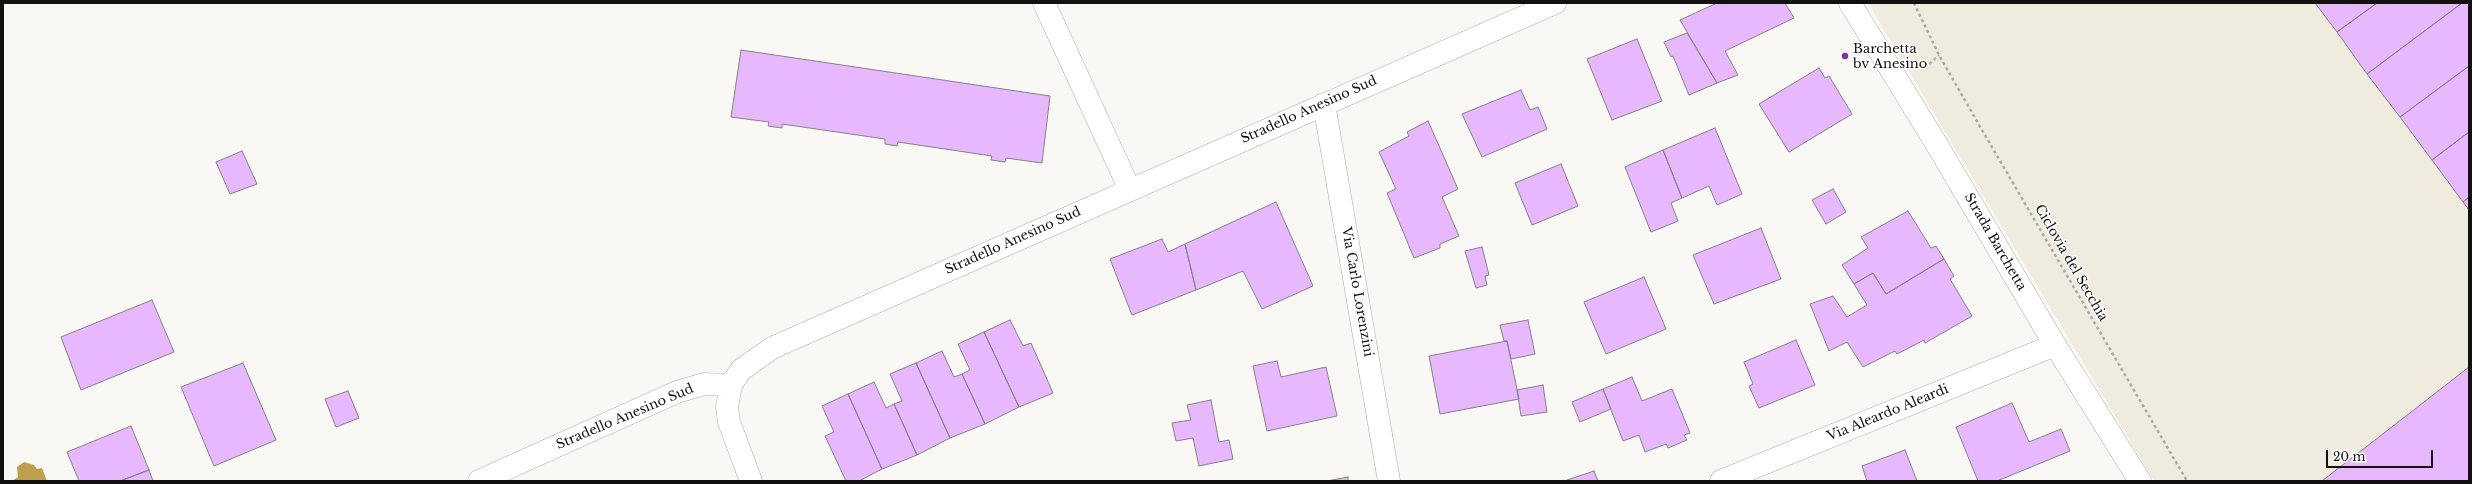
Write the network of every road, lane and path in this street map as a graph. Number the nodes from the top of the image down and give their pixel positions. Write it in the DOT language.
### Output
graph roads {
  1 [pos="1044,3"];
  2 [pos="1555,3"];
  3 [pos="1850,3"];
  4 [pos="1914,3"];
  5 [pos="1324,104"];
  6 [pos="1130,190"];
  7 [pos="2055,345"];
  8 [pos="731,384"];
  9 [pos="479,481"];
  10 [pos="752,481"];
  11 [pos="1389,481"];
  12 [pos="1721,481"];
  13 [pos="2140,481"];
  14 [pos="2187,481"];
  1 -- 6 [label="street"];
  2 -- 5 [label="street, Stradello Anesino Sud"];
  3 -- 7 [label="street, Strada Barchetta"];
  4 -- 14 [label="path, Ciclovia del Secchia"];
  5 -- 6 [label="street, Stradello Anesino Sud"];
  5 -- 11 [label="street, Via Carlo Lorenzini"];
  6 -- 8 [label="street, Stradello Anesino Sud"];
  7 -- 12 [label="street, Via Aleardo Aleardi"];
  7 -- 13 [label="street, Strada Barchetta"];
  8 -- 9 [label="street, Stradello Anesino Sud"];
  8 -- 10 [label="street"];
}
